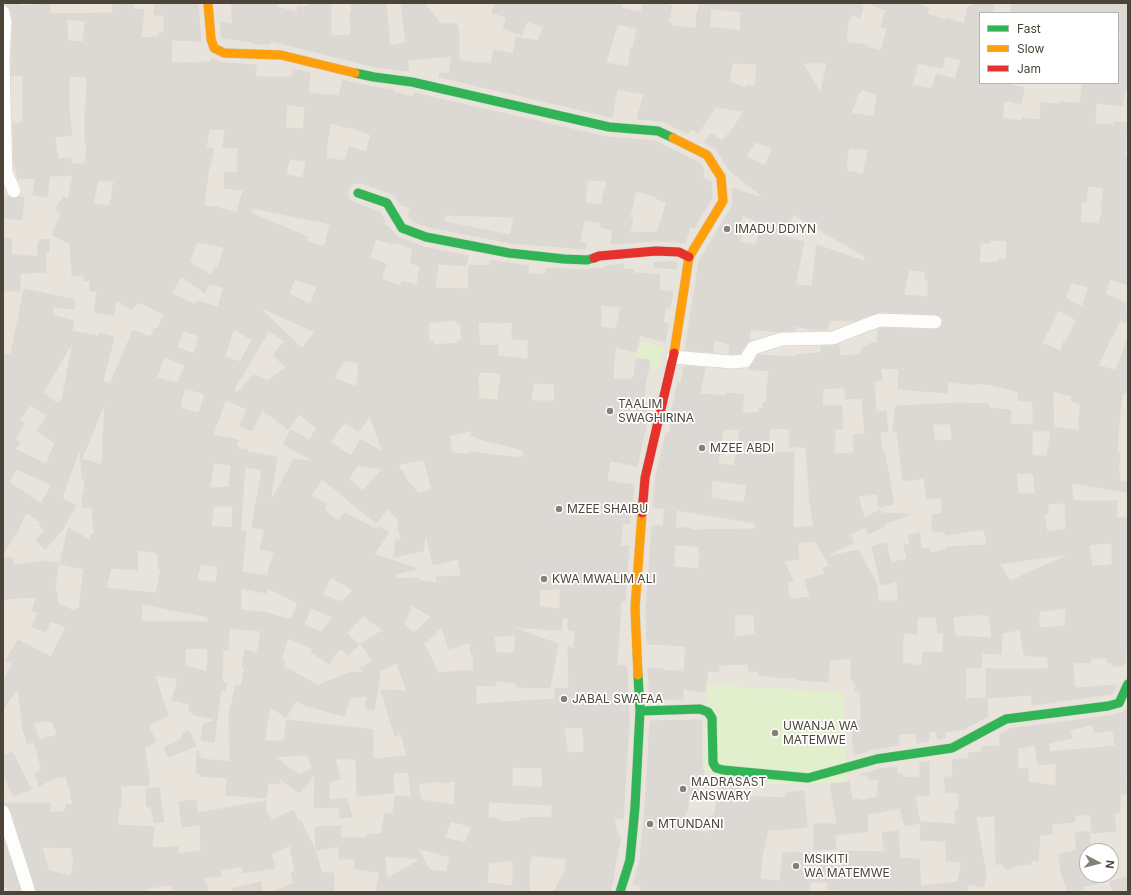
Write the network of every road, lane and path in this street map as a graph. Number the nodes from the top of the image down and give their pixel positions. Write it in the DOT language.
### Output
graph roads {
  1 [pos="208,3"];
  2 [pos="3,12"];
  3 [pos="14,192"];
  4 [pos="358,193"];
  5 [pos="689,256"];
  6 [pos="935,322"];
  7 [pos="673,357"];
  8 [pos="1128,684"];
  9 [pos="640,711"];
  10 [pos="3,812"];
  11 [pos="29,892"];
  12 [pos="620,892"];
  1 -- 5 [label="street"];
  2 -- 3 [label="street"];
  4 -- 5 [label="street"];
  5 -- 7 [label="street"];
  6 -- 7 [label="street"];
  7 -- 9 [label="street"];
  8 -- 9 [label="street"];
  9 -- 12 [label="street"];
  10 -- 11 [label="street"];
}
